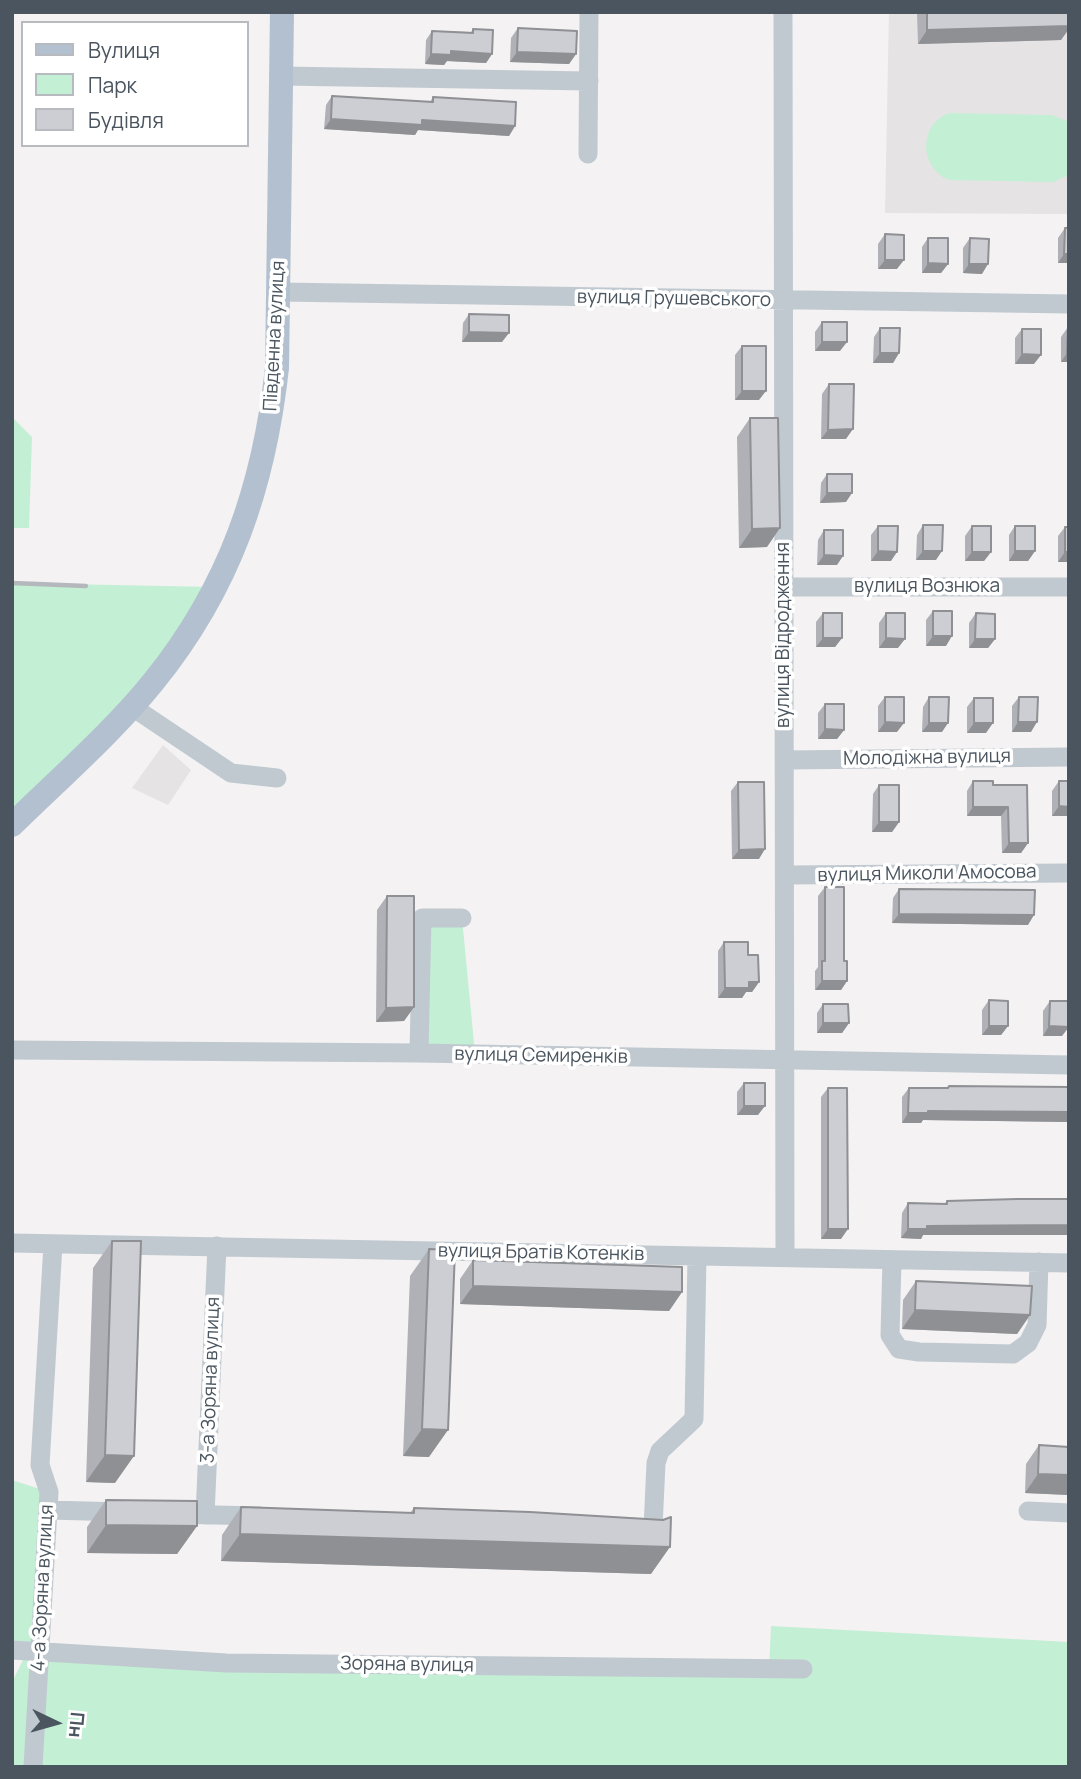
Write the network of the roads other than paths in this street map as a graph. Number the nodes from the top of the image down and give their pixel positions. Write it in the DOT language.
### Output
graph roads {
  1 [pos="282,12"];
  2 [pos="589,12"];
  3 [pos="783,12"];
  4 [pos="281,76"];
  5 [pos="589,81"];
  6 [pos="588,154"];
  7 [pos="279,292"];
  8 [pos="784,301"];
  9 [pos="1069,304"];
  10 [pos="784,587"];
  11 [pos="1069,587"];
  12 [pos="131,706"];
  13 [pos="1069,757"];
  14 [pos="785,760"];
  15 [pos="277,778"];
  16 [pos="12,825"];
  17 [pos="1069,873"];
  18 [pos="785,875"];
  19 [pos="462,918"];
  20 [pos="12,1051"];
  21 [pos="419,1053"];
  22 [pos="785,1060"];
  23 [pos="1069,1065"];
  24 [pos="12,1243"];
  25 [pos="54,1244"];
  26 [pos="216,1246"];
  27 [pos="697,1256"];
  28 [pos="785,1257"];
  29 [pos="892,1260"];
  30 [pos="1039,1262"];
  31 [pos="1069,1263"];
  32 [pos="48,1510"];
  33 [pos="1028,1511"];
  34 [pos="1069,1513"];
  35 [pos="205,1515"];
  36 [pos="275,1516"];
  37 [pos="619,1533"];
  38 [pos="12,1650"];
  39 [pos="39,1652"];
  40 [pos="803,1668"];
  41 [pos="33,1767"];
  1 -- 4 [label="main road, Південна вулиця"];
  2 -- 5 [label="street"];
  3 -- 8 [label="street, вулиця Відродження"];
  4 -- 5 [label="street"];
  4 -- 7 [label="main road, Південна вулиця"];
  5 -- 6 [label="street"];
  7 -- 8 [label="street, вулиця Грушевського"];
  7 -- 12 [label="main road, Південна вулиця"];
  8 -- 9 [label="street, вулиця Грушевського"];
  8 -- 10 [label="street, вулиця Відродження"];
  10 -- 11 [label="street, вулиця Вознюка"];
  10 -- 14 [label="street, вулиця Відродження"];
  12 -- 15 [label="street"];
  12 -- 16 [label="main road, Південна вулиця"];
  13 -- 14 [label="street, Молодіжна вулиця"];
  14 -- 18 [label="street, вулиця Відродження"];
  17 -- 18 [label="street, вулиця Миколи Амосова"];
  18 -- 22 [label="street, вулиця Відродження"];
  19 -- 21 [label="street"];
  20 -- 21 [label="street, вулиця Семиренків"];
  21 -- 22 [label="street, вулиця Семиренків"];
  22 -- 23 [label="street, вулиця Семиренків"];
  22 -- 28 [label="street, вулиця Відродження"];
  24 -- 25 [label="street, вулиця Братів Котенків"];
  25 -- 26 [label="street, вулиця Братів Котенків"];
  25 -- 32 [label="street, 4-а Зоряна вулиця"];
  26 -- 27 [label="street, вулиця Братів Котенків"];
  26 -- 35 [label="street, 3-а Зоряна вулиця"];
  27 -- 28 [label="street, вулиця Братів Котенків"];
  27 -- 37 [label="street"];
  28 -- 29 [label="street, вулиця Братів Котенків"];
  29 -- 30 [label="street, вулиця Братів Котенків"];
  29 -- 30 [label="street"];
  30 -- 31 [label="street, вулиця Братів Котенків"];
  32 -- 35 [label="street"];
  32 -- 39 [label="street, 4-а Зоряна вулиця"];
  33 -- 34 [label="street"];
  35 -- 36 [label="street"];
  38 -- 39 [label="street, Зоряна вулиця"];
  39 -- 40 [label="street, Зоряна вулиця"];
  39 -- 41 [label="street, 4-а Зоряна вулиця"];
}
